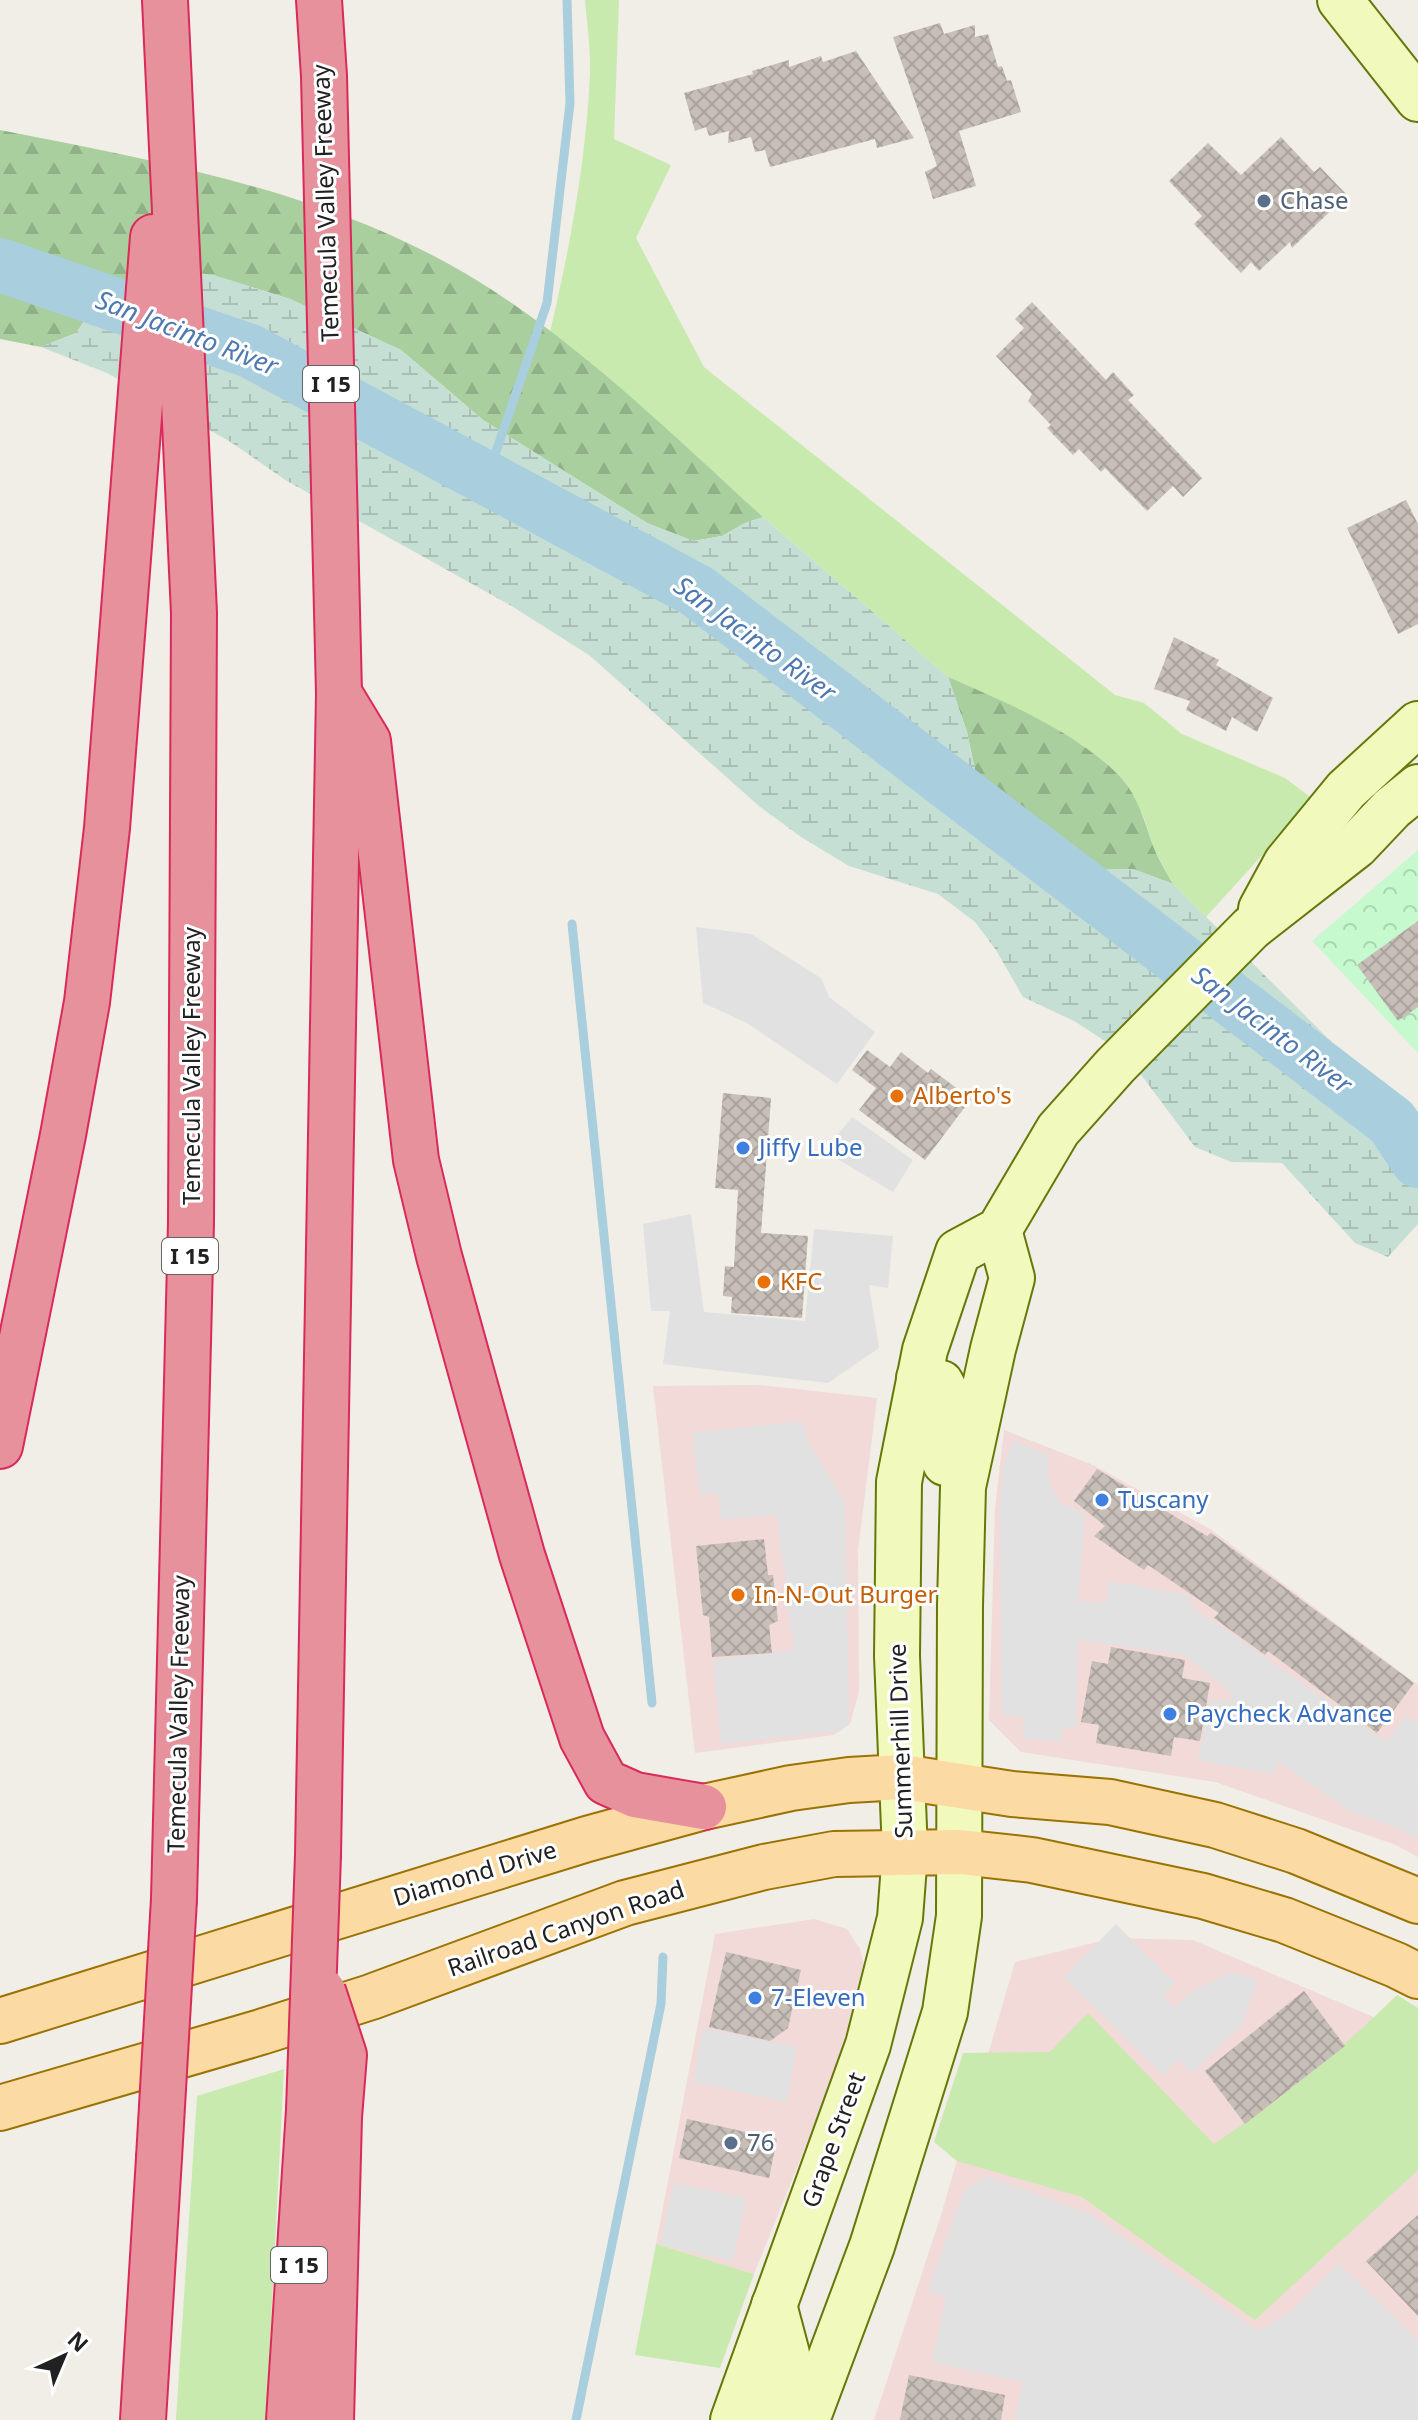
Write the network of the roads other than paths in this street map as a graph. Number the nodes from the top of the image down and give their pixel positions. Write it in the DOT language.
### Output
graph roads {
  1 [pos="165,0"];
  2 [pos="319,0"];
  3 [pos="1340,0"];
  4 [pos="168,47"];
  5 [pos="1418,99"];
  6 [pos="339,693"];
  7 [pos="1418,724"];
  8 [pos="1418,787"];
  9 [pos="1251,928"];
  10 [pos="999,1230"];
  11 [pos="919,1378"];
  12 [pos="0,1446"];
  13 [pos="963,1487"];
  14 [pos="902,1777"];
  15 [pos="960,1785"];
  16 [pos="704,1807"];
  17 [pos="905,1852"];
  18 [pos="960,1852"];
  19 [pos="1418,1901"];
  20 [pos="1418,1976"];
  21 [pos="0,2021"];
  22 [pos="0,2108"];
  23 [pos="324,2114"];
  24 [pos="774,2305"];
  25 [pos="143,2420"];
  26 [pos="289,2420"];
  27 [pos="331,2420"];
  28 [pos="733,2420"];
  29 [pos="767,2420"];
  30 [pos="807,2420"];
  1 -- 4 [label="highway, Temecula Valley Freeway / I 15"];
  2 -- 6 [label="highway, Temecula Valley Freeway / I 15"];
  3 -- 5 [label="main road"];
  4 -- 12 [label="highway"];
  4 -- 25 [label="highway, Temecula Valley Freeway / I 15, bridge"];
  6 -- 16 [label="highway"];
  6 -- 23 [label="highway, Temecula Valley Freeway / I 15, bridge"];
  7 -- 9 [label="main road"];
  8 -- 9 [label="main road"];
  9 -- 10 [label="main road"];
  10 -- 11 [label="main road, Summerhill Drive"];
  10 -- 13 [label="main road"];
  11 -- 13 [label="main road"];
  11 -- 14 [label="main road, Summerhill Drive"];
  13 -- 15 [label="main road"];
  14 -- 15 [label="main road, Diamond Drive"];
  14 -- 16 [label="main road, Diamond Drive"];
  14 -- 17 [label="main road, Summerhill Drive"];
  15 -- 18 [label="main road"];
  15 -- 19 [label="main road"];
  16 -- 21 [label="main road, Diamond Drive"];
  17 -- 18 [label="main road, Railroad Canyon Road"];
  17 -- 22 [label="main road, Railroad Canyon Road"];
  17 -- 24 [label="main road, Grape Street"];
  18 -- 20 [label="main road, Railroad Canyon Road"];
  18 -- 30 [label="main road"];
  23 -- 26 [label="highway, Temecula Valley Freeway / I 15"];
  23 -- 27 [label="highway"];
  24 -- 28 [label="main road, Grape Street"];
  24 -- 29 [label="main road"];
}
